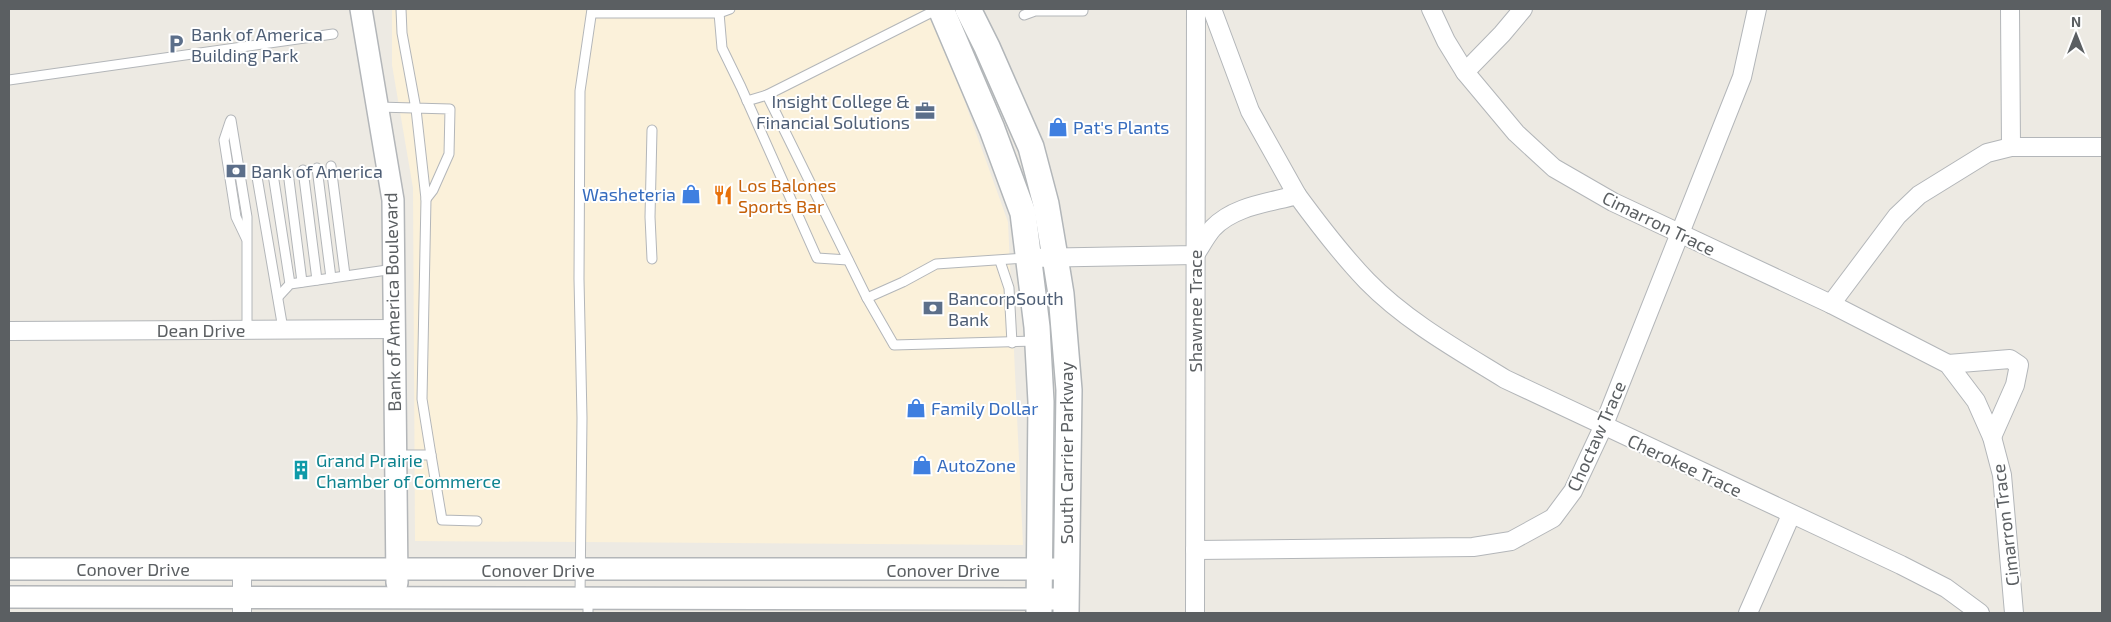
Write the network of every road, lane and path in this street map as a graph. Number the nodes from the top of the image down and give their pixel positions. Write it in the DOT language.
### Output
graph roads {
  1 [pos="361,9"];
  2 [pos="401,9"];
  3 [pos="730,9"];
  4 [pos="940,9"];
  5 [pos="968,9"];
  6 [pos="1196,9"];
  7 [pos="1212,9"];
  8 [pos="1431,9"];
  9 [pos="1523,9"];
  10 [pos="1757,9"];
  11 [pos="2010,9"];
  12 [pos="1083,10"];
  13 [pos="592,11"];
  14 [pos="720,13"];
  15 [pos="1024,15"];
  16 [pos="333,34"];
  17 [pos="1465,72"];
  18 [pos="9,80"];
  19 [pos="767,95"];
  20 [pos="747,101"];
  21 [pos="377,107"];
  22 [pos="416,109"];
  23 [pos="231,120"];
  24 [pos="652,130"];
  25 [pos="2011,147"];
  26 [pos="2102,147"];
  27 [pos="332,166"];
  28 [pos="317,168"];
  29 [pos="303,170"];
  30 [pos="288,172"];
  31 [pos="273,174"];
  32 [pos="257,176"];
  33 [pos="1297,195"];
  34 [pos="426,199"];
  35 [pos="1679,233"];
  36 [pos="1195,255"];
  37 [pos="1055,257"];
  38 [pos="1029,258"];
  39 [pos="652,259"];
  40 [pos="848,260"];
  41 [pos="1000,261"];
  42 [pos="394,269"];
  43 [pos="345,275"];
  44 [pos="331,278"];
  45 [pos="317,280"];
  46 [pos="302,282"];
  47 [pos="290,284"];
  48 [pos="278,297"];
  49 [pos="867,298"];
  50 [pos="1831,304"];
  51 [pos="283,329"];
  52 [pos="394,329"];
  53 [pos="247,330"];
  54 [pos="9,331"];
  55 [pos="1037,341"];
  56 [pos="1012,343"];
  57 [pos="1948,364"];
  58 [pos="1603,426"];
  59 [pos="1992,437"];
  60 [pos="395,455"];
  61 [pos="431,455"];
  62 [pos="1791,515"];
  63 [pos="477,521"];
  64 [pos="1195,550"];
  65 [pos="9,569"];
  66 [pos="242,569"];
  67 [pos="1067,569"];
  68 [pos="397,570"];
  69 [pos="580,570"];
  70 [pos="1040,570"];
  71 [pos="9,598"];
  72 [pos="397,598"];
  73 [pos="585,603"];
  74 [pos="242,606"];
  75 [pos="1039,606"];
  76 [pos="1066,606"];
  77 [pos="1195,613"];
  78 [pos="1748,613"];
  79 [pos="1980,613"];
  80 [pos="2014,613"];
  1 -- 21 [label="street, Bank of America Boulevard"];
  2 -- 22 [label="lane"];
  3 -- 14 [label="lane"];
  4 -- 19 [label="lane"];
  4 -- 38 [label="main road, South Carrier Parkway"];
  5 -- 37 [label="main road, South Carrier Parkway"];
  6 -- 36 [label="street, Shawnee Trace"];
  7 -- 33 [label="street, Cherokee Trace"];
  8 -- 17 [label="street, Cimarron Trace"];
  9 -- 17 [label="street"];
  10 -- 35 [label="street, Choctaw Trace"];
  11 -- 25 [label="street"];
  12 -- 15 [label="lane"];
  13 -- 14 [label="lane"];
  13 -- 69 [label="lane"];
  14 -- 20 [label="lane"];
  16 -- 18 [label="lane"];
  17 -- 35 [label="street, Cimarron Trace"];
  19 -- 20 [label="lane"];
  19 -- 40 [label="lane"];
  20 -- 40 [label="lane"];
  21 -- 22 [label="lane"];
  21 -- 42 [label="street, Bank of America Boulevard"];
  22 -- 34 [label="lane"];
  22 -- 34 [label="lane"];
  23 -- 53 [label="lane"];
  24 -- 39 [label="lane"];
  25 -- 26 [label="street"];
  25 -- 50 [label="street"];
  27 -- 43 [label="lane"];
  28 -- 44 [label="lane"];
  29 -- 45 [label="lane"];
  30 -- 46 [label="lane"];
  31 -- 47 [label="lane"];
  32 -- 48 [label="lane"];
  33 -- 36 [label="street"];
  33 -- 58 [label="street, Cherokee Trace"];
  34 -- 61 [label="lane"];
  35 -- 50 [label="street, Cimarron Trace"];
  35 -- 58 [label="street, Choctaw Trace"];
  36 -- 37 [label="street"];
  36 -- 64 [label="street, Shawnee Trace"];
  37 -- 38 [label="street"];
  37 -- 67 [label="main road, South Carrier Parkway"];
  38 -- 41 [label="lane"];
  38 -- 55 [label="main road, South Carrier Parkway"];
  40 -- 49 [label="lane"];
  41 -- 49 [label="lane"];
  41 -- 56 [label="lane"];
  42 -- 43 [label="lane"];
  42 -- 52 [label="street, Bank of America Boulevard"];
  43 -- 44 [label="lane"];
  44 -- 45 [label="lane"];
  45 -- 46 [label="lane"];
  46 -- 47 [label="lane"];
  47 -- 48 [label="lane"];
  48 -- 51 [label="lane"];
  49 -- 56 [label="lane"];
  50 -- 57 [label="street, Cimarron Trace"];
  51 -- 52 [label="street, Dean Drive"];
  51 -- 53 [label="street, Dean Drive"];
  52 -- 60 [label="street, Bank of America Boulevard"];
  53 -- 54 [label="street, Dean Drive"];
  55 -- 56 [label="lane"];
  55 -- 70 [label="main road, South Carrier Parkway"];
  57 -- 59 [label="street, Cimarron Trace"];
  57 -- 59 [label="street"];
  58 -- 62 [label="street, Cherokee Trace"];
  58 -- 64 [label="street, Choctaw Trace"];
  59 -- 80 [label="street, Cimarron Trace"];
  60 -- 61 [label="lane"];
  60 -- 68 [label="street, Bank of America Boulevard"];
  61 -- 63 [label="lane"];
  62 -- 78 [label="street"];
  62 -- 79 [label="street, Cherokee Trace"];
  64 -- 77 [label="street, Shawnee Trace"];
  65 -- 66 [label="street, Conover Drive"];
  66 -- 68 [label="street, Conover Drive"];
  66 -- 74 [label="street"];
  67 -- 70 [label="street, Conover Drive"];
  67 -- 76 [label="main road, South Carrier Parkway"];
  68 -- 69 [label="street, Conover Drive"];
  68 -- 72 [label="street, Bank of America Boulevard"];
  69 -- 70 [label="street, Conover Drive"];
  69 -- 73 [label="lane"];
  70 -- 75 [label="main road, South Carrier Parkway"];
  71 -- 74 [label="street, Conover Drive"];
  72 -- 73 [label="street, Conover Drive"];
  72 -- 74 [label="street, Conover Drive"];
  73 -- 75 [label="street, Conover Drive"];
  75 -- 76 [label="street, Conover Drive"];
}
